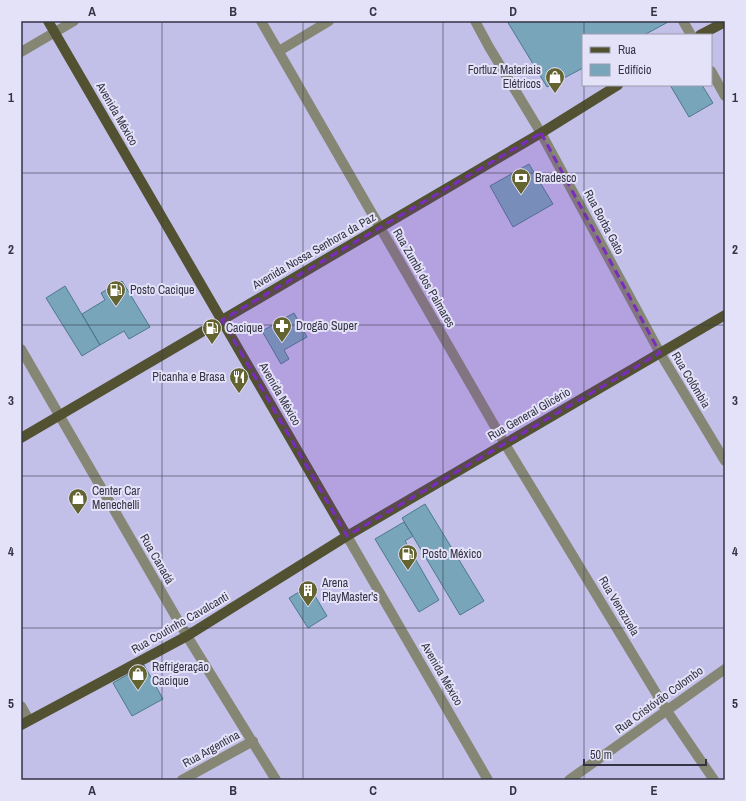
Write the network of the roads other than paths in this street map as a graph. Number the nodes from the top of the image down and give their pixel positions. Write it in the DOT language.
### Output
graph roads {
  1 [pos="48,21"];
  2 [pos="74,21"];
  3 [pos="261,21"];
  4 [pos="329,21"];
  5 [pos="475,21"];
  6 [pos="683,21"];
  7 [pos="725,22"];
  8 [pos="55,32"];
  9 [pos="690,34"];
  10 [pos="702,34"];
  11 [pos="279,51"];
  12 [pos="21,52"];
  13 [pos="712,73"];
  14 [pos="616,86"];
  15 [pos="725,96"];
  16 [pos="542,132"];
  17 [pos="380,227"];
  18 [pos="725,315"];
  19 [pos="222,320"];
  20 [pos="21,349"];
  21 [pos="660,353"];
  22 [pos="60,416"];
  23 [pos="21,438"];
  24 [pos="505,444"];
  25 [pos="725,461"];
  26 [pos="347,536"];
  27 [pos="187,636"];
  28 [pos="725,669"];
  29 [pos="21,706"];
  30 [pos="667,711"];
  31 [pos="25,722"];
  32 [pos="252,741"];
  33 [pos="182,780"];
  34 [pos="276,780"];
  35 [pos="488,780"];
  36 [pos="569,780"];
  37 [pos="714,780"];
  1 -- 8 [label="main road, Avenida México"];
  2 -- 8 [label="street"];
  3 -- 11 [label="street, Rua Zumbi dos Palmares"];
  4 -- 11 [label="street"];
  5 -- 16 [label="street, Rua Borba Gato"];
  6 -- 9 [label="street"];
  7 -- 10 [label="main road"];
  8 -- 12 [label="street"];
  8 -- 19 [label="main road, Avenida México"];
  11 -- 17 [label="street, Rua Zumbi dos Palmares"];
  13 -- 15 [label="street"];
  14 -- 16 [label="main road, Avenida Nossa Senhora da Paz"];
  16 -- 17 [label="main road, Avenida Nossa Senhora da Paz"];
  16 -- 21 [label="street, Rua Borba Gato"];
  17 -- 19 [label="main road, Avenida Nossa Senhora da Paz"];
  17 -- 24 [label="street, Rua Zumbi dos Palmares"];
  18 -- 21 [label="main road, Rua General Glicério"];
  19 -- 22 [label="main road, Avenida Nossa Senhora da Paz"];
  19 -- 26 [label="main road, Avenida México"];
  20 -- 22 [label="street, Rua Canadá"];
  21 -- 24 [label="main road, Rua General Glicério"];
  21 -- 25 [label="street, Rua Colômbia"];
  22 -- 23 [label="main road, Avenida Nossa Senhora da Paz"];
  22 -- 27 [label="street, Rua Canadá"];
  24 -- 26 [label="main road, Rua General Glicério"];
  24 -- 30 [label="street, Rua Venezuela"];
  26 -- 27 [label="main road, Rua Coutinho Cavalcanti"];
  26 -- 35 [label="street, Avenida México"];
  27 -- 31 [label="main road, Rua Coutinho Cavalcanti"];
  27 -- 32 [label="street, Rua Canadá"];
  28 -- 30 [label="street, Rua Cristóvão Colombo"];
  29 -- 31 [label="street"];
  30 -- 36 [label="street, Rua Cristóvão Colombo"];
  30 -- 37 [label="street, Rua Venezuela"];
  32 -- 33 [label="street, Rua Argentina"];
  32 -- 34 [label="street, Rua Canadá"];
}
